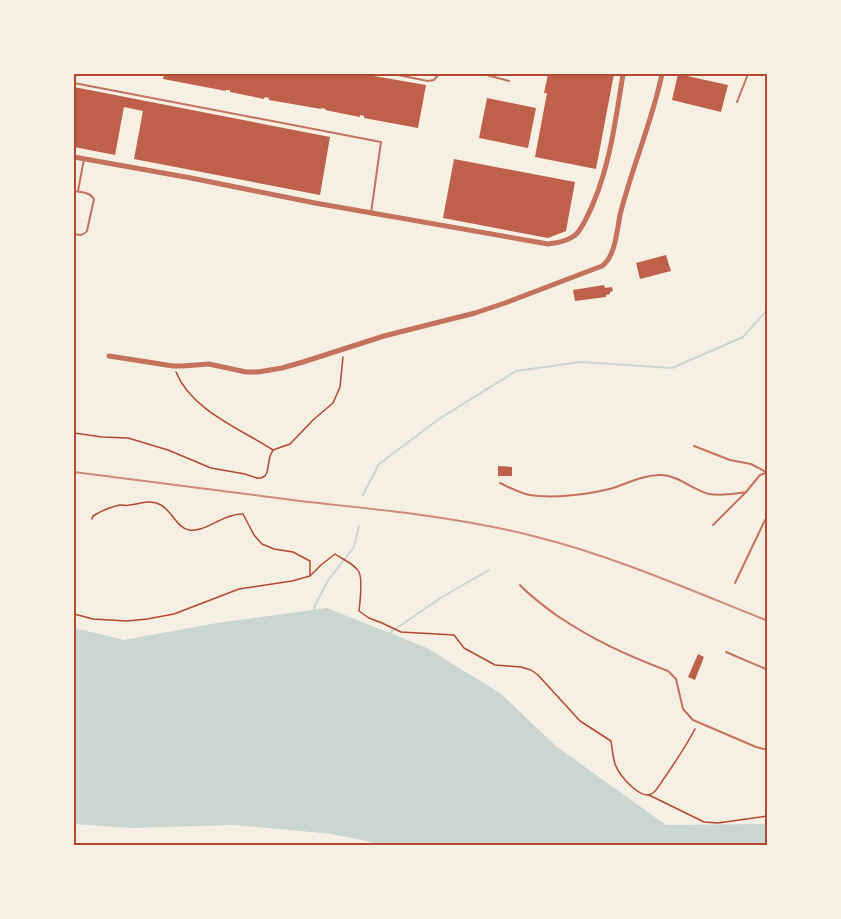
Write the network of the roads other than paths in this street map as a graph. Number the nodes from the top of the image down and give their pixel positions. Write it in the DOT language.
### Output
graph roads {
  1 [pos="393,74"];
  2 [pos="439,74"];
  3 [pos="483,74"];
  4 [pos="623,74"];
  5 [pos="662,74"];
  6 [pos="742,74"];
  7 [pos="748,74"];
  8 [pos="509,81"];
  9 [pos="74,83"];
  10 [pos="737,102"];
  11 [pos="74,157"];
  12 [pos="84,159"];
  13 [pos="74,191"];
  14 [pos="78,192"];
  15 [pos="371,213"];
  16 [pos="74,234"];
  17 [pos="110,356"];
  18 [pos="693,447"];
  19 [pos="766,472"];
  20 [pos="500,483"];
  21 [pos="746,492"];
  22 [pos="768,518"];
  23 [pos="713,525"];
  24 [pos="735,583"];
  25 [pos="520,585"];
  26 [pos="726,652"];
  27 [pos="768,670"];
  28 [pos="768,750"];
  1 -- 2 [label="lane"];
  3 -- 8 [label="lane"];
  4 -- 15 [label="street"];
  5 -- 17 [label="street"];
  6 -- 7 [label="lane"];
  7 -- 10 [label="lane"];
  9 -- 15 [label="lane"];
  11 -- 12 [label="street"];
  12 -- 14 [label="lane"];
  12 -- 15 [label="street"];
  13 -- 14 [label="lane"];
  14 -- 16 [label="lane"];
  18 -- 19 [label="lane"];
  19 -- 21 [label="lane"];
  20 -- 21 [label="lane"];
  21 -- 23 [label="lane"];
  22 -- 24 [label="lane"];
  25 -- 28 [label="lane"];
  26 -- 27 [label="lane"];
}
